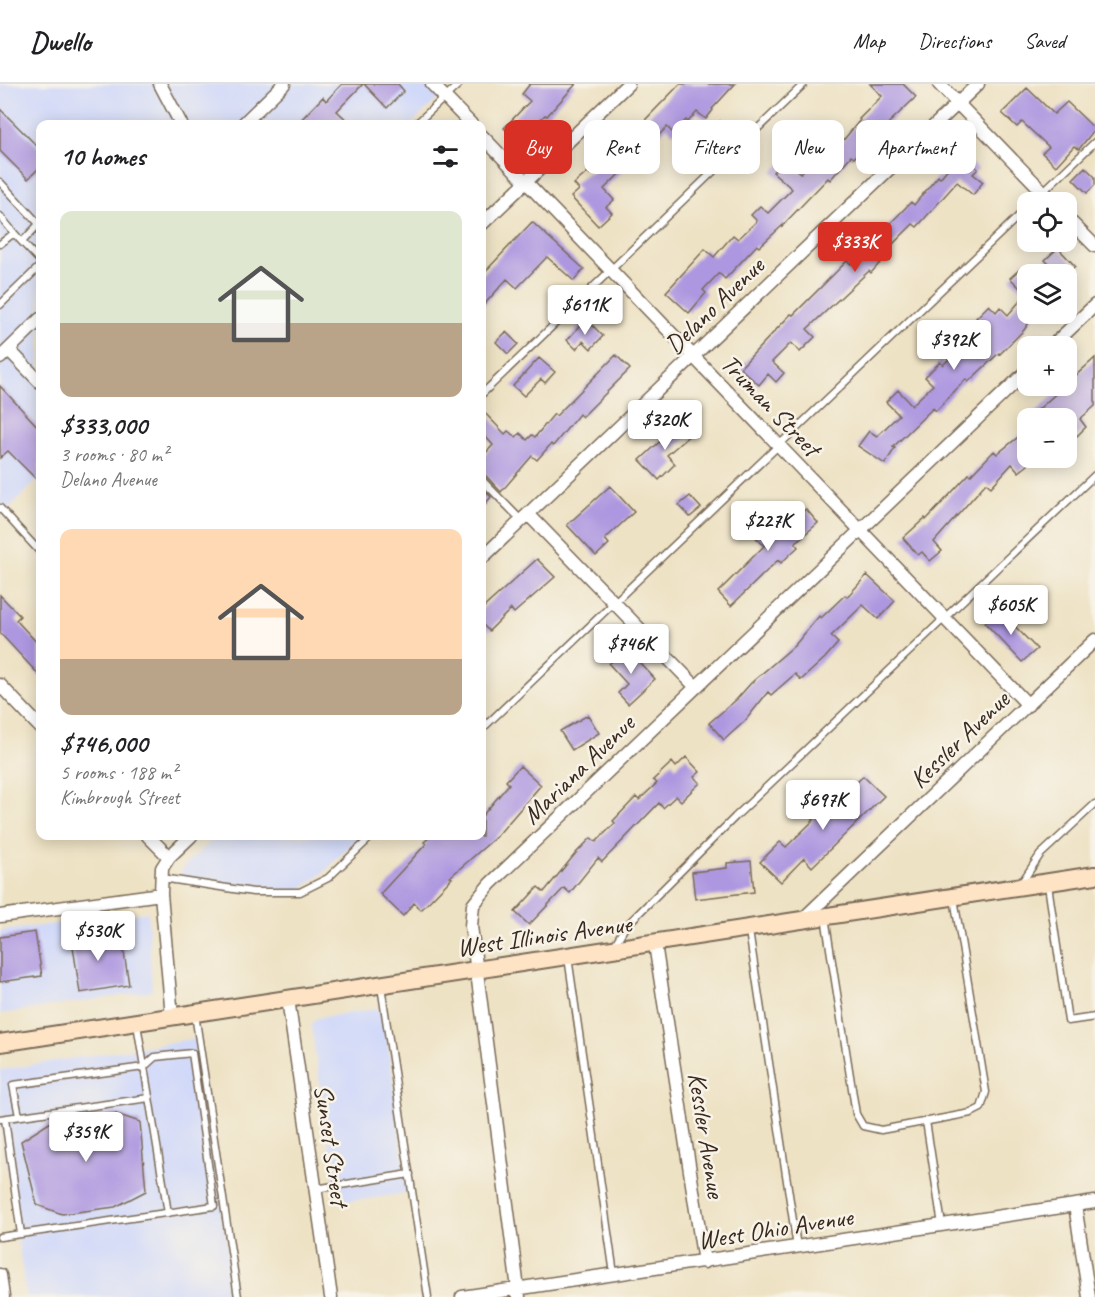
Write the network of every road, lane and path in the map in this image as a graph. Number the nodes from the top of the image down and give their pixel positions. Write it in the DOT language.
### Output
graph roads {
  1 [pos="160,84"];
  2 [pos="284,84"];
  3 [pos="432,84"];
  4 [pos="459,84"];
  5 [pos="628,84"];
  6 [pos="804,84"];
  7 [pos="939,84"];
  8 [pos="978,84"];
  9 [pos="445,97"];
  10 [pos="958,103"];
  11 [pos="179,120"];
  12 [pos="247,120"];
  13 [pos="420,120"];
  14 [pos="467,120"];
  15 [pos="486,140"];
  16 [pos="1095,142"];
  17 [pos="525,182"];
  18 [pos="0,183"];
  19 [pos="1043,192"];
  20 [pos="0,216"];
  21 [pos="1017,218"];
  22 [pos="486,220"];
  23 [pos="36,221"];
  24 [pos="1077,228"];
  25 [pos="36,229"];
  26 [pos="14,233"];
  27 [pos="1,242"];
  28 [pos="22,242"];
  29 [pos="1095,246"];
  30 [pos="36,257"];
  31 [pos="36,270"];
  32 [pos="610,271"];
  33 [pos="0,305"];
  34 [pos="1095,305"];
  35 [pos="36,324"];
  36 [pos="1062,336"];
  37 [pos="5,354"];
  38 [pos="692,357"];
  39 [pos="36,379"];
  40 [pos="1017,381"];
  41 [pos="486,390"];
  42 [pos="778,446"];
  43 [pos="1095,475"];
  44 [pos="486,483"];
  45 [pos="0,508"];
  46 [pos="525,517"];
  47 [pos="861,531"];
  48 [pos="36,548"];
  49 [pos="486,554"];
  50 [pos="613,602"];
  51 [pos="945,618"];
  52 [pos="1095,640"];
  53 [pos="0,685"];
  54 [pos="696,687"];
  55 [pos="1028,705"];
  56 [pos="36,723"];
  57 [pos="486,725"];
  58 [pos="1095,804"];
  59 [pos="152,840"];
  60 [pos="187,840"];
  61 [pos="368,840"];
  62 [pos="169,857"];
  63 [pos="1095,875"];
  64 [pos="162,878"];
  65 [pos="1047,883"];
  66 [pos="1018,887"];
  67 [pos="161,894"];
  68 [pos="954,897"];
  69 [pos="0,916"];
  70 [pos="825,916"];
  71 [pos="802,920"];
  72 [pos="749,929"];
  73 [pos="656,944"];
  74 [pos="611,951"];
  75 [pos="568,957"];
  76 [pos="478,970"];
  77 [pos="381,985"];
  78 [pos="288,999"];
  79 [pos="195,1013"];
  80 [pos="172,1017"];
  81 [pos="1095,1017"];
  82 [pos="137,1023"];
  83 [pos="0,1044"];
  84 [pos="144,1067"];
  85 [pos="149,1098"];
  86 [pos="19,1116"];
  87 [pos="2,1119"];
  88 [pos="926,1122"];
  89 [pos="410,1173"];
  90 [pos="315,1188"];
  91 [pos="1095,1203"];
  92 [pos="1075,1206"];
  93 [pos="168,1213"];
  94 [pos="942,1226"];
  95 [pos="21,1234"];
  96 [pos="0,1237"];
  97 [pos="798,1247"];
  98 [pos="704,1262"];
  99 [pos="0,1275"];
  100 [pos="614,1275"];
  101 [pos="519,1293"];
  102 [pos="3,1297"];
  103 [pos="238,1297"];
  104 [pos="332,1297"];
  105 [pos="428,1297"];
  106 [pos="462,1297"];
  107 [pos="1089,1297"];
  1 -- 11 [label="street"];
  2 -- 12 [label="street"];
  3 -- 9 [label="street"];
  4 -- 9 [label="lane"];
  5 -- 17 [label="street"];
  6 -- 32 [label="lane"];
  7 -- 10 [label="street"];
  8 -- 10 [label="street, Delano Avenue"];
  9 -- 13 [label="lane"];
  9 -- 14 [label="street"];
  10 -- 19 [label="street"];
  10 -- 38 [label="street, Delano Avenue"];
  15 -- 17 [label="street, Truman Street"];
  16 -- 19 [label="lane"];
  17 -- 22 [label="street"];
  17 -- 32 [label="street, Truman Street"];
  18 -- 23 [label="lane"];
  20 -- 26 [label="lane"];
  21 -- 42 [label="lane"];
  24 -- 29 [label="street"];
  25 -- 28 [label="lane"];
  26 -- 27 [label="lane"];
  26 -- 28 [label="lane"];
  28 -- 30 [label="lane"];
  31 -- 33 [label="lane"];
  32 -- 38 [label="street, Truman Street"];
  32 -- 41 [label="lane"];
  34 -- 36 [label="street"];
  35 -- 37 [label="street"];
  37 -- 39 [label="street"];
  38 -- 42 [label="street, Truman Street"];
  38 -- 46 [label="street, Delano Avenue"];
  40 -- 47 [label="street, Mariana Avenue"];
  42 -- 47 [label="street, Truman Street"];
  42 -- 50 [label="lane"];
  43 -- 51 [label="lane"];
  44 -- 46 [label="lane"];
  45 -- 48 [label="lane"];
  46 -- 49 [label="street, Delano Avenue"];
  46 -- 50 [label="street"];
  47 -- 51 [label="street, Truman Street"];
  47 -- 54 [label="street, Mariana Avenue"];
  50 -- 54 [label="street"];
  50 -- 57 [label="lane"];
  51 -- 55 [label="street, Truman Street"];
  51 -- 74 [label="lane"];
  52 -- 55 [label="street, Kessler Avenue"];
  53 -- 56 [label="street"];
  54 -- 76 [label="street, Mariana Avenue"];
  55 -- 71 [label="street, Kessler Avenue"];
  58 -- 66 [label="lane"];
  59 -- 62 [label="street"];
  60 -- 62 [label="street"];
  61 -- 64 [label="lane"];
  62 -- 64 [label="street"];
  63 -- 65 [label="main road, West Illinois Avenue"];
  64 -- 67 [label="street"];
  65 -- 66 [label="main road, West Illinois Avenue"];
  65 -- 81 [label="lane"];
  66 -- 68 [label="main road, West Illinois Avenue"];
  67 -- 69 [label="street"];
  67 -- 80 [label="street"];
  68 -- 70 [label="main road, West Illinois Avenue"];
  68 -- 88 [label="lane"];
  70 -- 71 [label="main road, West Illinois Avenue"];
  70 -- 88 [label="lane"];
  71 -- 72 [label="main road, West Illinois Avenue"];
  72 -- 73 [label="main road, West Illinois Avenue"];
  72 -- 97 [label="lane"];
  73 -- 74 [label="main road, West Illinois Avenue"];
  73 -- 98 [label="street, Kessler Avenue"];
  74 -- 75 [label="main road, West Illinois Avenue"];
  75 -- 76 [label="main road, West Illinois Avenue"];
  75 -- 100 [label="lane"];
  76 -- 77 [label="main road, West Illinois Avenue"];
  76 -- 101 [label="street, Mariana Avenue"];
  77 -- 78 [label="main road, West Illinois Avenue"];
  77 -- 89 [label="lane"];
  78 -- 79 [label="main road, West Illinois Avenue"];
  78 -- 90 [label="street, Sunset Street"];
  79 -- 80 [label="main road, West Illinois Avenue"];
  79 -- 103 [label="lane"];
  80 -- 82 [label="main road, West Illinois Avenue"];
  82 -- 83 [label="main road, West Illinois Avenue"];
  82 -- 84 [label="lane"];
  84 -- 85 [label="lane"];
  84 -- 86 [label="lane"];
  84 -- 93 [label="lane"];
  85 -- 86 [label="lane"];
  85 -- 93 [label="lane"];
  86 -- 87 [label="lane"];
  87 -- 95 [label="lane"];
  88 -- 94 [label="lane"];
  89 -- 90 [label="lane"];
  89 -- 105 [label="lane"];
  90 -- 104 [label="street, Sunset Street"];
  91 -- 92 [label="street, West Ohio Avenue"];
  92 -- 94 [label="street, West Ohio Avenue"];
  92 -- 107 [label="street"];
  93 -- 95 [label="lane"];
  94 -- 97 [label="street, West Ohio Avenue"];
  95 -- 96 [label="lane"];
  97 -- 98 [label="street, West Ohio Avenue"];
  98 -- 100 [label="street, West Ohio Avenue"];
  99 -- 102 [label="street"];
  100 -- 101 [label="street, West Ohio Avenue"];
  101 -- 106 [label="street, West Ohio Avenue"];
}
